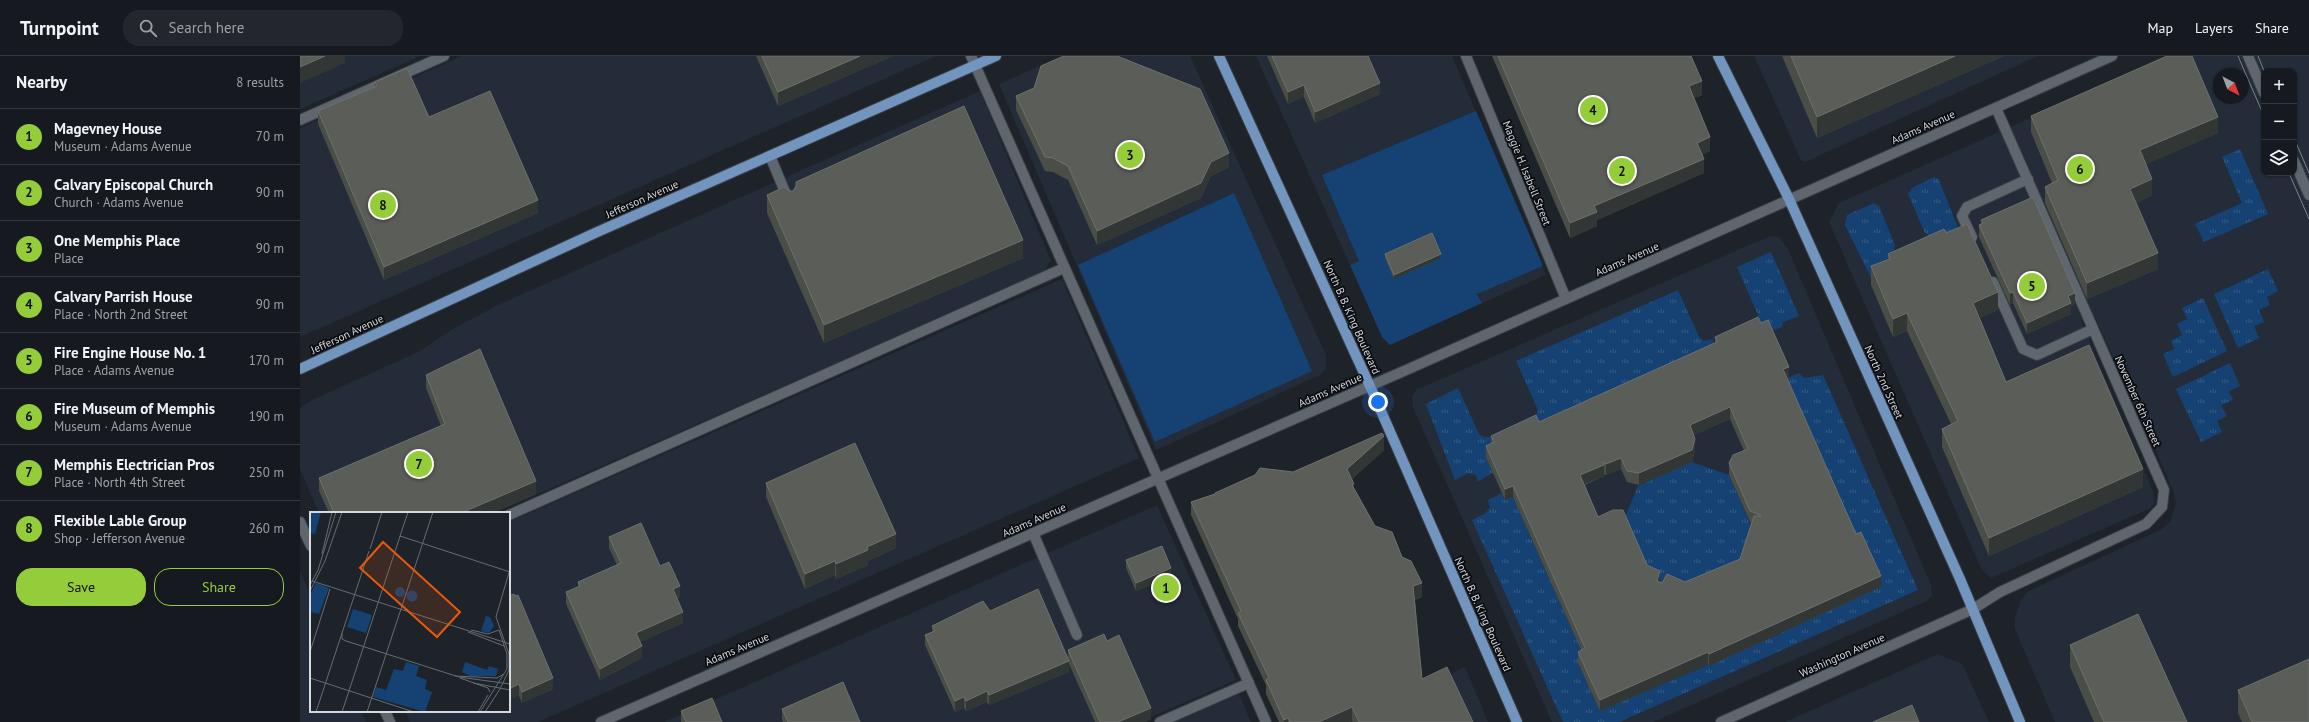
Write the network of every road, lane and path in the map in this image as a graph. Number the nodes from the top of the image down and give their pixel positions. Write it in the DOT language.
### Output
graph roads {
  1 [pos="444,56"];
  2 [pos="996,56"];
  3 [pos="1219,56"];
  4 [pos="1466,56"];
  5 [pos="1718,56"];
  6 [pos="2112,56"];
  7 [pos="2248,56"];
  8 [pos="973,61"];
  9 [pos="2261,86"];
  10 [pos="1996,108"];
  11 [pos="300,120"];
  12 [pos="770,156"];
  13 [pos="2297,168"];
  14 [pos="2028,180"];
  15 [pos="2309,195"];
  16 [pos="1789,199"];
  17 [pos="790,203"];
  18 [pos="1975,244"];
  19 [pos="1064,268"];
  20 [pos="1988,272"];
  21 [pos="1566,299"];
  22 [pos="2093,329"];
  23 [pos="300,369"];
  24 [pos="1370,386"];
  25 [pos="1158,478"];
  26 [pos="510,515"];
  27 [pos="300,522"];
  28 [pos="1033,533"];
  29 [pos="310,544"];
  30 [pos="1973,609"];
  31 [pos="1077,636"];
  32 [pos="1249,683"];
  33 [pos="385,712"];
  34 [pos="390,722"];
  35 [pos="601,722"];
  36 [pos="1160,722"];
  37 [pos="1266,722"];
  38 [pos="1517,722"];
  39 [pos="1721,722"];
  40 [pos="2020,722"];
  1 -- 11 [label="street"];
  2 -- 8 [label="main road, Jefferson Avenue"];
  3 -- 24 [label="main road, North B. B. King Boulevard"];
  4 -- 21 [label="street, Maggie H. Isabell Street"];
  5 -- 16 [label="main road, North 2nd Street"];
  6 -- 10 [label="street, Adams Avenue"];
  7 -- 9 [label="street"];
  8 -- 12 [label="main road, Jefferson Avenue"];
  8 -- 19 [label="street"];
  10 -- 14 [label="street, November 6th Street"];
  10 -- 16 [label="street, Adams Avenue"];
  12 -- 17 [label="street"];
  12 -- 23 [label="main road, Jefferson Avenue"];
  13 -- 15 [label="street"];
  14 -- 18 [label="street"];
  14 -- 22 [label="street, November 6th Street"];
  16 -- 21 [label="street, Adams Avenue"];
  16 -- 30 [label="main road, North 2nd Street"];
  19 -- 25 [label="street"];
  19 -- 26 [label="street"];
  20 -- 22 [label="street"];
  21 -- 24 [label="street, Adams Avenue"];
  22 -- 30 [label="street, November 6th Street"];
  24 -- 25 [label="street, Adams Avenue"];
  24 -- 38 [label="main road, North B. B. King Boulevard"];
  25 -- 28 [label="street, Adams Avenue"];
  25 -- 32 [label="street"];
  27 -- 29 [label="street"];
  28 -- 31 [label="street"];
  28 -- 35 [label="street, Adams Avenue"];
  30 -- 39 [label="street, Washington Avenue"];
  30 -- 40 [label="main road, North 2nd Street"];
  32 -- 36 [label="street"];
  32 -- 37 [label="street"];
  33 -- 34 [label="street"];
}
